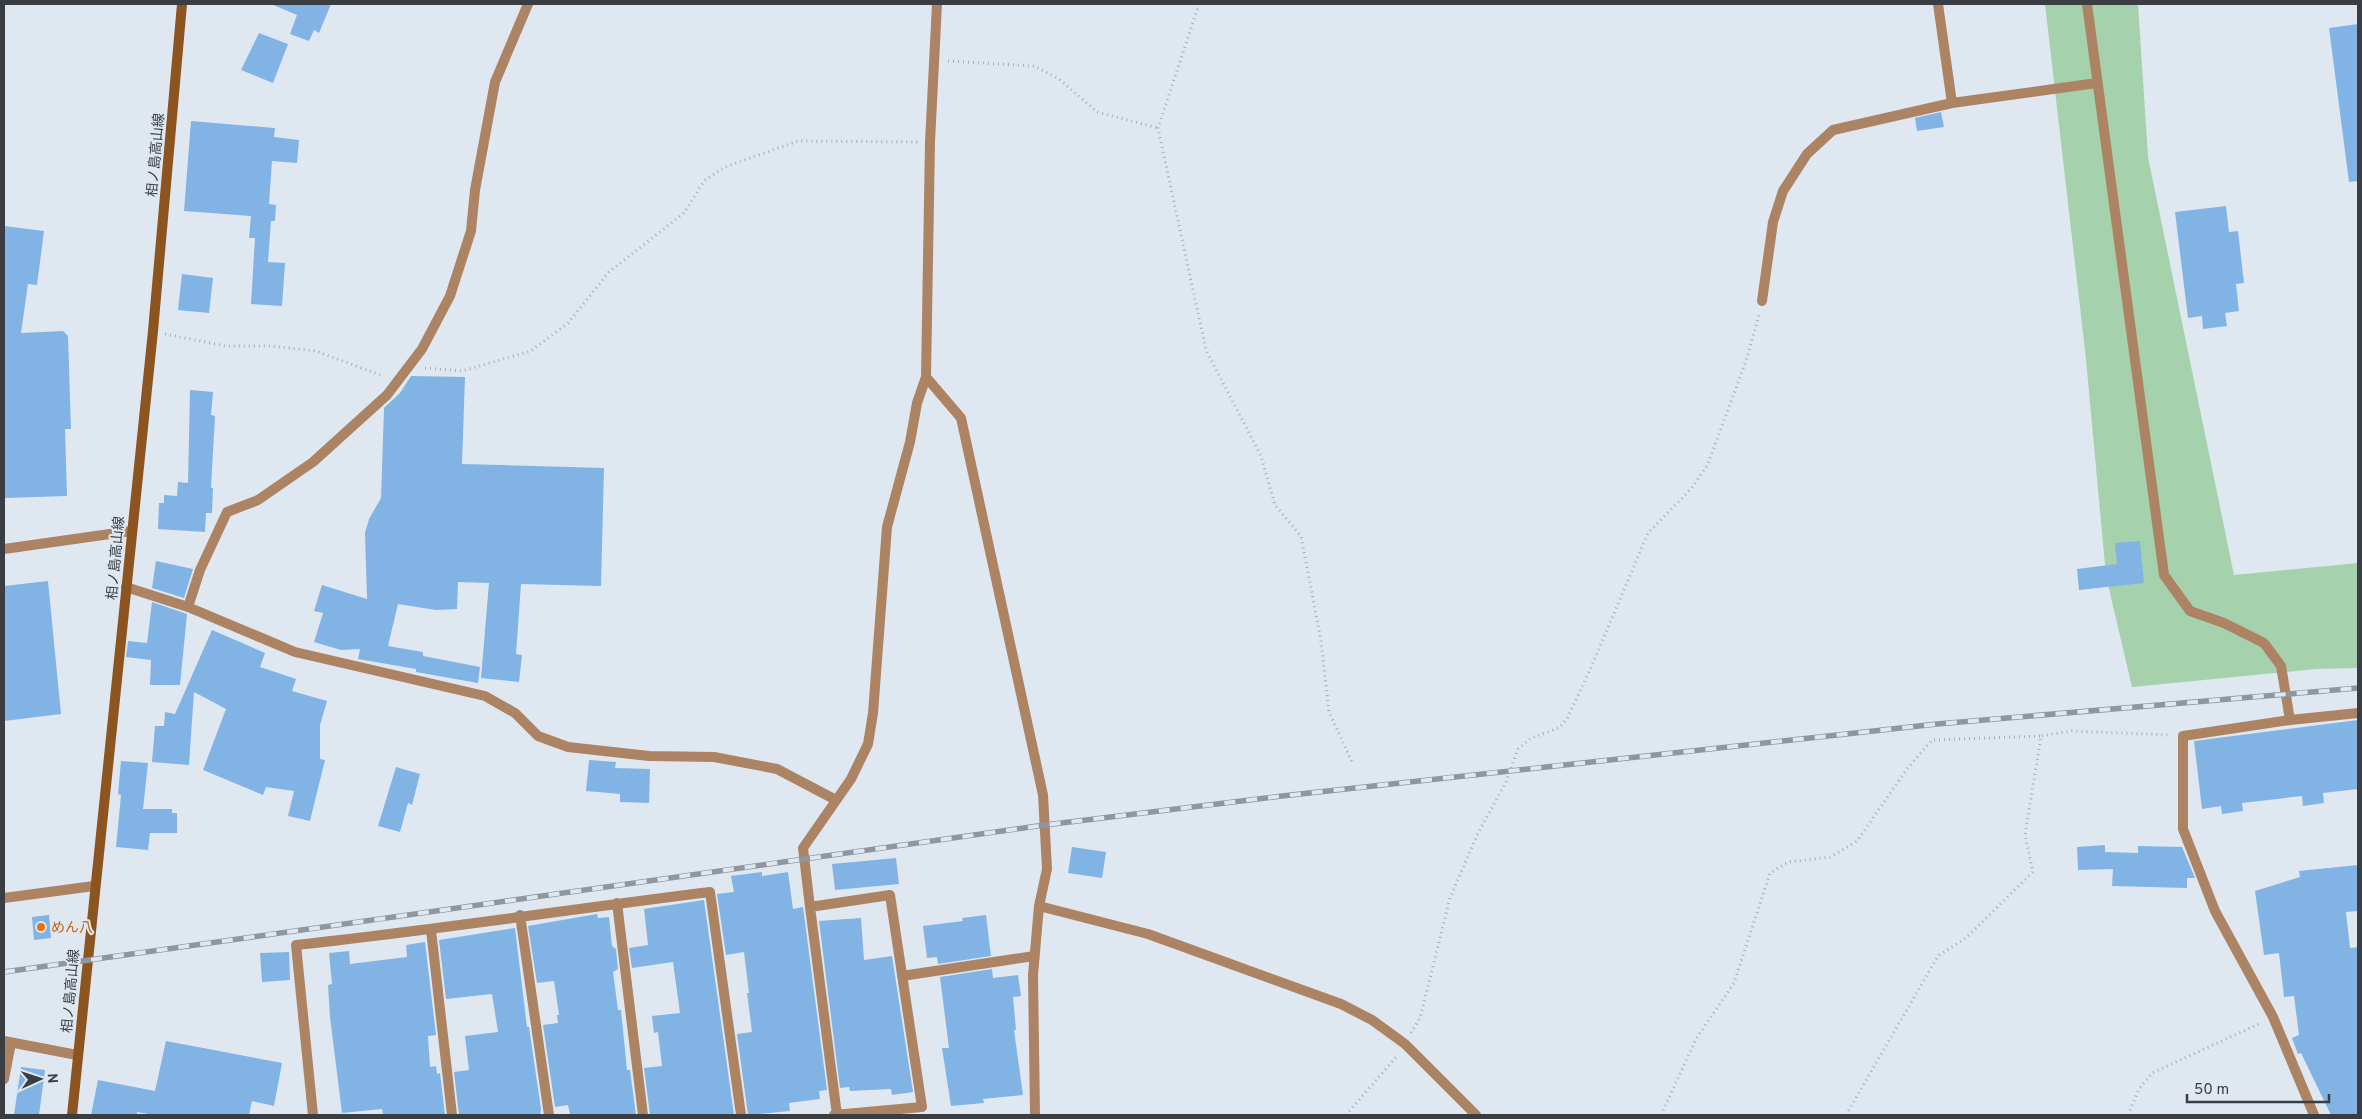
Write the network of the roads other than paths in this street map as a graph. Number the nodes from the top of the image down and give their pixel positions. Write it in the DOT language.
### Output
graph roads {
  1 [pos="182,4"];
  2 [pos="528,4"];
  3 [pos="937,4"];
  4 [pos="1938,4"];
  5 [pos="2087,4"];
  6 [pos="2097,83"];
  7 [pos="1952,103"];
  8 [pos="1762,302"];
  9 [pos="926,378"];
  10 [pos="131,531"];
  11 [pos="4,549"];
  12 [pos="126,587"];
  13 [pos="188,607"];
  14 [pos="2358,713"];
  15 [pos="2290,720"];
  16 [pos="836,800"];
  17 [pos="94,886"];
  18 [pos="4,898"];
  19 [pos="617,903"];
  20 [pos="1039,906"];
  21 [pos="810,907"];
  22 [pos="520,915"];
  23 [pos="431,930"];
  24 [pos="1034,956"];
  25 [pos="902,976"];
  26 [pos="8,1042"];
  27 [pos="77,1055"];
  28 [pos="4,1079"];
  29 [pos="72,1115"];
  30 [pos="313,1115"];
  31 [pos="452,1115"];
  32 [pos="549,1115"];
  33 [pos="643,1115"];
  34 [pos="741,1115"];
  35 [pos="835,1115"];
  36 [pos="1035,1115"];
  37 [pos="1476,1115"];
  38 [pos="2314,1115"];
  1 -- 10 [label="main road, 相ノ島高山線"];
  2 -- 13 [label="street"];
  3 -- 9 [label="street"];
  4 -- 7 [label="street"];
  5 -- 6 [label="street"];
  6 -- 7 [label="street"];
  6 -- 15 [label="street"];
  7 -- 8 [label="street"];
  9 -- 16 [label="street"];
  9 -- 20 [label="street"];
  10 -- 11 [label="street"];
  10 -- 12 [label="main road, 相ノ島高山線"];
  12 -- 13 [label="street"];
  12 -- 17 [label="main road, 相ノ島高山線"];
  13 -- 16 [label="street"];
  14 -- 15 [label="street"];
  15 -- 38 [label="street"];
  16 -- 21 [label="street"];
  17 -- 18 [label="street"];
  17 -- 27 [label="main road, 相ノ島高山線"];
  19 -- 22 [label="street"];
  19 -- 33 [label="street"];
  19 -- 34 [label="street"];
  20 -- 24 [label="street"];
  20 -- 37 [label="street"];
  21 -- 25 [label="street"];
  21 -- 35 [label="street"];
  22 -- 23 [label="street"];
  22 -- 32 [label="street"];
  23 -- 30 [label="street"];
  23 -- 31 [label="street"];
  24 -- 25 [label="street"];
  24 -- 36 [label="street"];
  25 -- 35 [label="street"];
  26 -- 27 [label="street"];
  26 -- 28 [label="street"];
  27 -- 29 [label="main road, 相ノ島高山線"];
}
